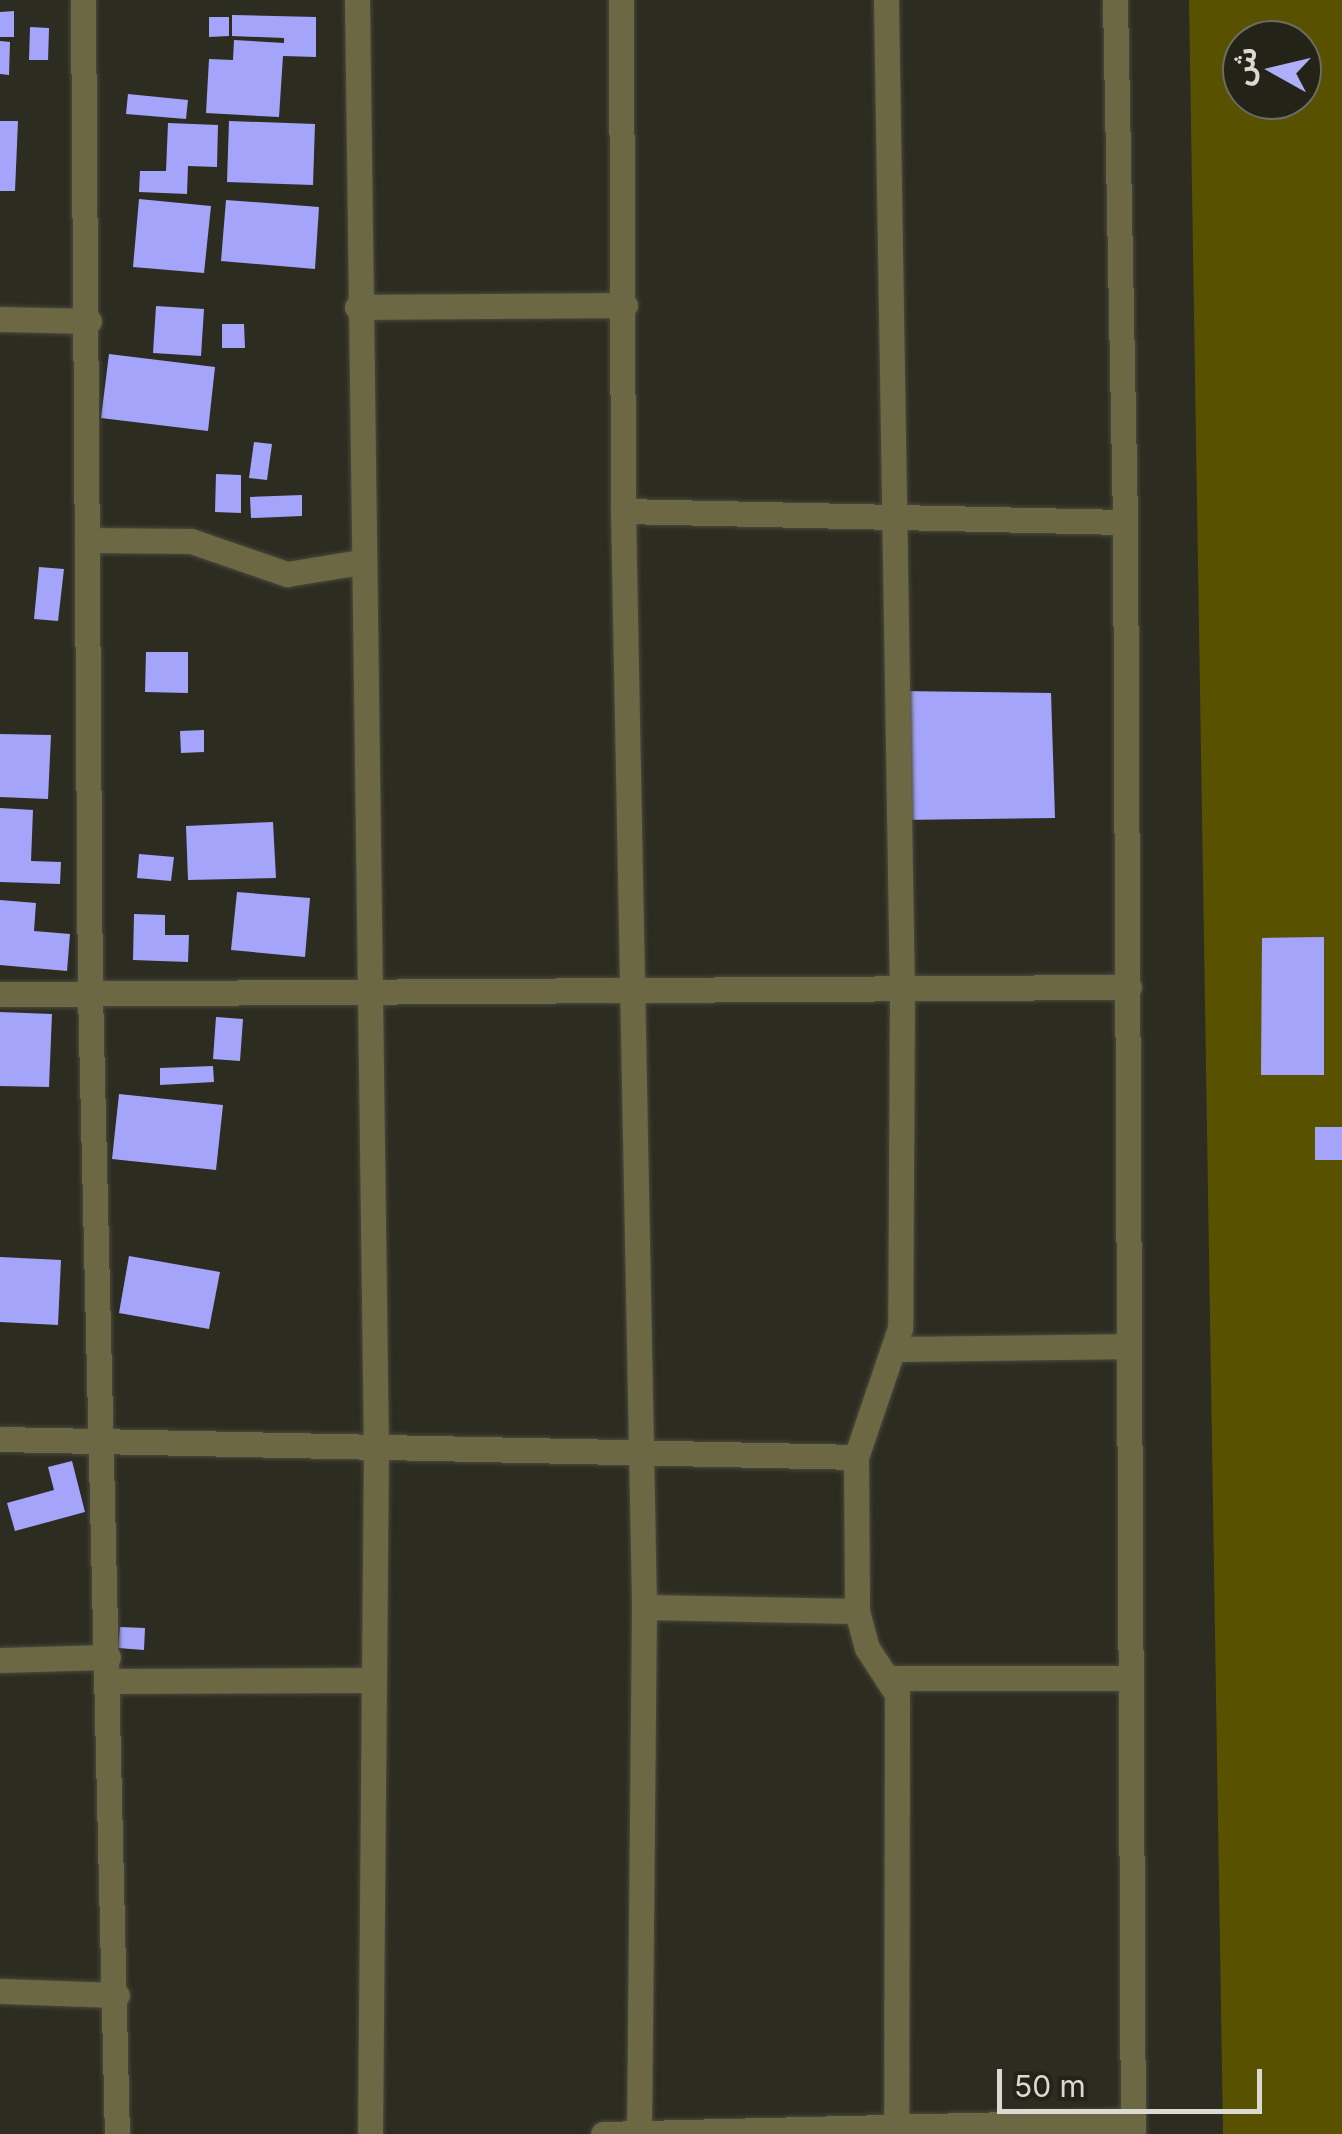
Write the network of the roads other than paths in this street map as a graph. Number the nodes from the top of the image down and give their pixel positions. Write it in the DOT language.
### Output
graph roads {
  1 [pos="84,0"];
  2 [pos="357,0"];
  3 [pos="621,0"];
  4 [pos="886,0"];
  5 [pos="1115,0"];
  6 [pos="625,305"];
  7 [pos="357,307"];
  8 [pos="0,320"];
  9 [pos="89,321"];
  10 [pos="623,511"];
  11 [pos="895,517"];
  12 [pos="1126,522"];
  13 [pos="90,540"];
  14 [pos="360,562"];
  15 [pos="632,986"];
  16 [pos="1129,987"];
  17 [pos="365,988"];
  18 [pos="90,992"];
  19 [pos="902,993"];
  20 [pos="0,994"];
  21 [pos="1126,1346"];
  22 [pos="894,1348"];
  23 [pos="102,1439"];
  24 [pos="0,1440"];
  25 [pos="376,1448"];
  26 [pos="636,1456"];
  27 [pos="856,1457"];
  28 [pos="644,1608"];
  29 [pos="857,1611"];
  30 [pos="0,1660"];
  31 [pos="109,1669"];
  32 [pos="890,1678"];
  33 [pos="1129,1678"];
  34 [pos="374,1680"];
  35 [pos="0,1991"];
  36 [pos="118,1996"];
  37 [pos="1133,2128"];
  38 [pos="896,2131"];
  39 [pos="639,2132"];
  40 [pos="116,2134"];
  41 [pos="370,2134"];
  42 [pos="604,2134"];
  1 -- 9 [label="street"];
  2 -- 7 [label="street"];
  3 -- 6 [label="street"];
  4 -- 11 [label="street"];
  5 -- 12 [label="street"];
  6 -- 7 [label="street"];
  6 -- 10 [label="street"];
  7 -- 14 [label="street"];
  8 -- 9 [label="street"];
  9 -- 13 [label="street"];
  10 -- 11 [label="street"];
  10 -- 15 [label="street"];
  11 -- 12 [label="street"];
  11 -- 19 [label="street"];
  12 -- 16 [label="street"];
  13 -- 14 [label="street"];
  13 -- 18 [label="street"];
  14 -- 17 [label="street"];
  15 -- 17 [label="street"];
  15 -- 19 [label="street"];
  15 -- 26 [label="street"];
  16 -- 19 [label="street"];
  16 -- 21 [label="street"];
  17 -- 18 [label="street"];
  17 -- 25 [label="street"];
  18 -- 20 [label="street"];
  18 -- 23 [label="street"];
  19 -- 22 [label="street"];
  21 -- 22 [label="street"];
  21 -- 33 [label="street"];
  22 -- 27 [label="street"];
  23 -- 24 [label="street"];
  23 -- 25 [label="street"];
  23 -- 31 [label="street"];
  25 -- 26 [label="street"];
  25 -- 34 [label="street"];
  26 -- 27 [label="street"];
  26 -- 28 [label="street"];
  27 -- 29 [label="street"];
  28 -- 29 [label="street"];
  28 -- 39 [label="street"];
  29 -- 32 [label="street"];
  30 -- 31 [label="street"];
  31 -- 34 [label="street"];
  31 -- 36 [label="street"];
  32 -- 33 [label="street"];
  32 -- 38 [label="street"];
  33 -- 37 [label="street"];
  34 -- 41 [label="street"];
  35 -- 36 [label="street"];
  36 -- 40 [label="street"];
  37 -- 38 [label="street"];
  38 -- 39 [label="street"];
  39 -- 42 [label="street"];
}
